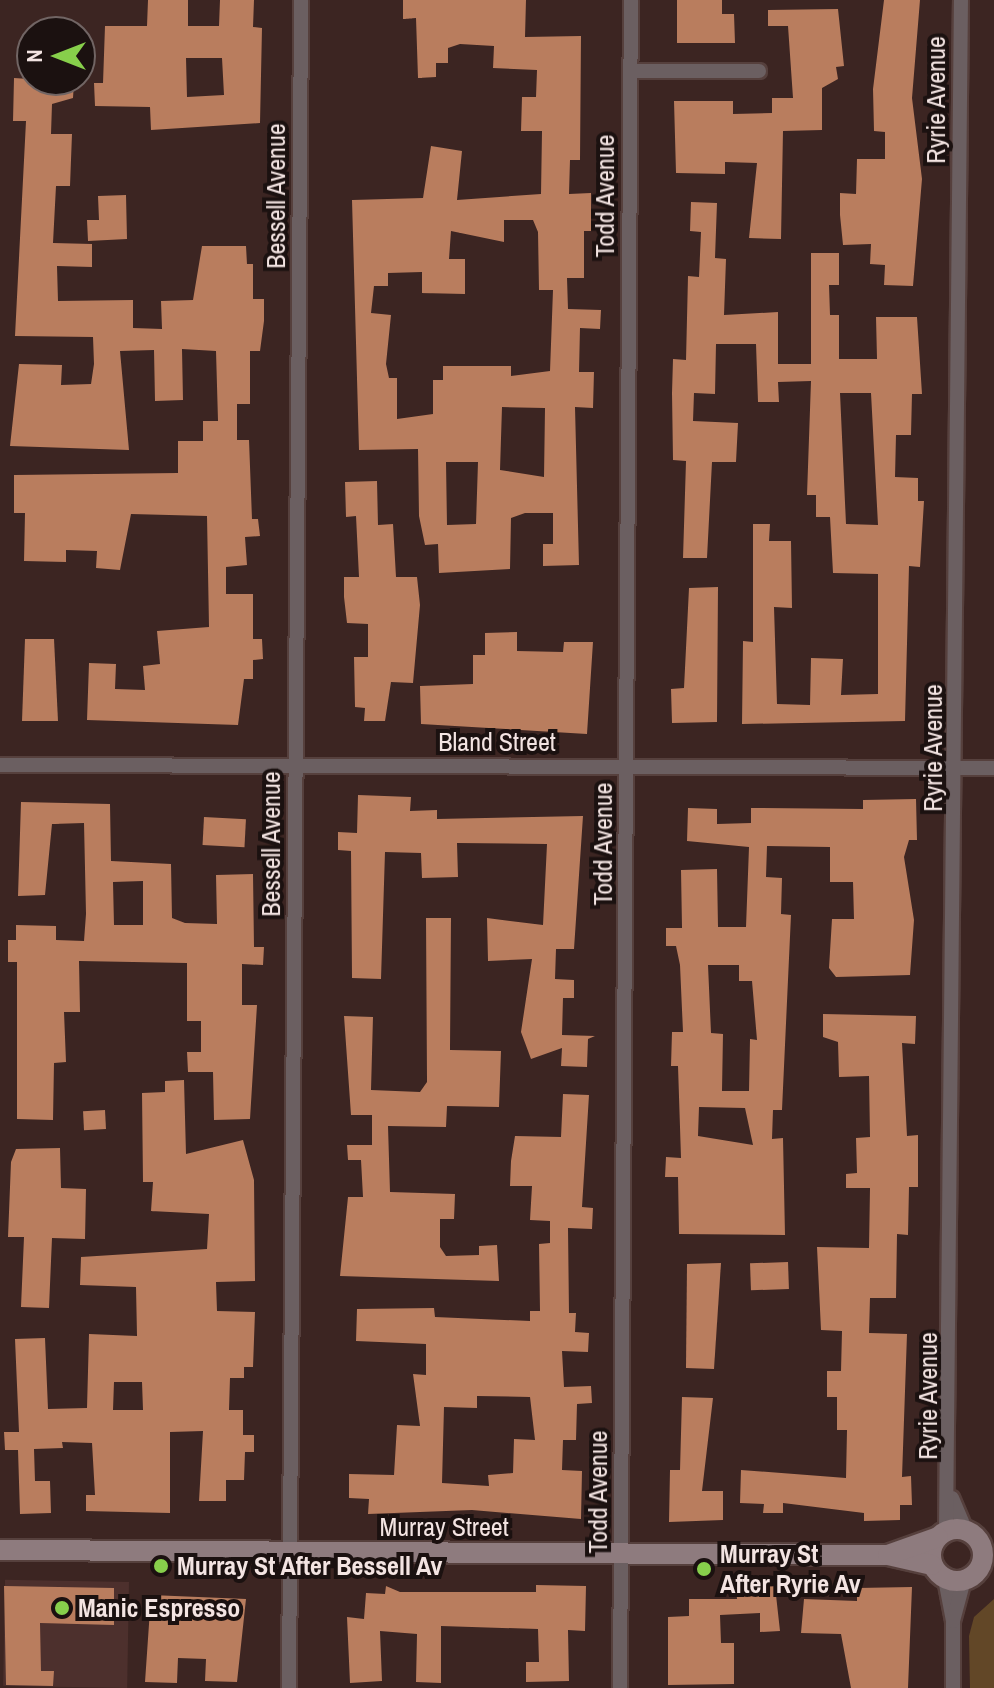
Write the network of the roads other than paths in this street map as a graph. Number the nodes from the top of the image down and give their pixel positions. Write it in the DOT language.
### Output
graph roads {
  1 [pos="301,0"];
  2 [pos="631,0"];
  3 [pos="961,0"];
  4 [pos="630,71"];
  5 [pos="759,71"];
  6 [pos="0,765"];
  7 [pos="296,766"];
  8 [pos="627,766"];
  9 [pos="957,768"];
  10 [pos="994,768"];
  11 [pos="0,1550"];
  12 [pos="290,1552"];
  13 [pos="622,1554"];
  14 [pos="888,1555"];
  15 [pos="964,1555"];
  16 [pos="289,1688"];
  17 [pos="620,1688"];
  18 [pos="953,1688"];
  1 -- 7 [label="street, Bessell Avenue"];
  2 -- 4 [label="street, Todd Avenue"];
  3 -- 9 [label="street, Ryrie Avenue"];
  4 -- 5 [label="street"];
  4 -- 8 [label="street, Todd Avenue"];
  6 -- 7 [label="street, Bland Street"];
  7 -- 8 [label="street, Bland Street"];
  7 -- 12 [label="street, Bessell Avenue"];
  8 -- 9 [label="street, Bland Street"];
  8 -- 13 [label="street, Todd Avenue"];
  9 -- 10 [label="street, Bland Street"];
  9 -- 15 [label="street, Ryrie Avenue"];
  11 -- 12 [label="main road, Murray Street"];
  12 -- 13 [label="main road, Murray Street"];
  12 -- 16 [label="street, Bessell Avenue"];
  13 -- 14 [label="main road, Murray Street"];
  13 -- 17 [label="street, Todd Avenue"];
  14 -- 15 [label="main road, Murray Street"];
  14 -- 15 [label="main road, Murray Street"];
  15 -- 18 [label="street"];
}
